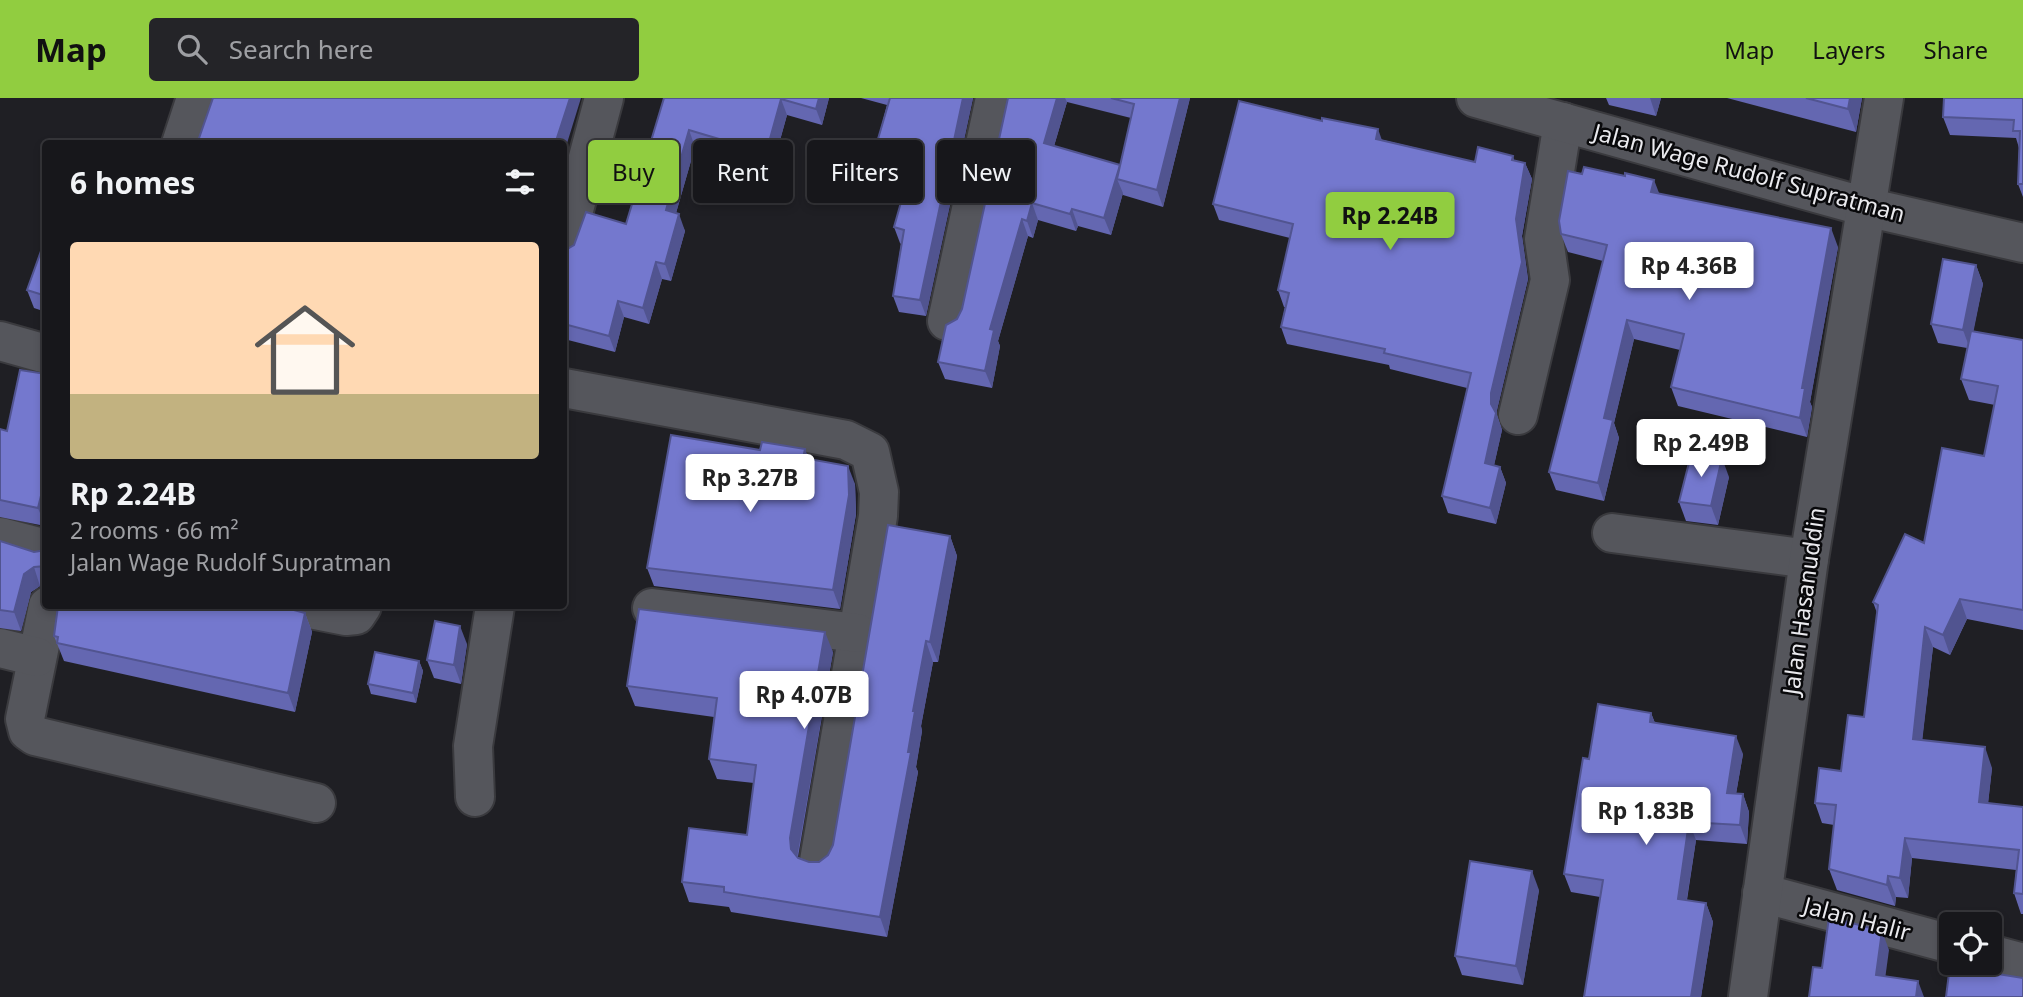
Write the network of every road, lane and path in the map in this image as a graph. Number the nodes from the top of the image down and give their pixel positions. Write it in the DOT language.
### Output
graph roads {
  1 [pos="196,98"];
  2 [pos="604,98"];
  3 [pos="995,98"];
  4 [pos="1476,98"];
  5 [pos="1884,98"];
  6 [pos="1563,122"];
  7 [pos="182,140"];
  8 [pos="1866,206"];
  9 [pos="567,236"];
  10 [pos="2023,243"];
  11 [pos="947,321"];
  12 [pos="0,341"];
  13 [pos="42,353"];
  14 [pos="567,389"];
  15 [pos="1518,415"];
  16 [pos="1612,533"];
  17 [pos="0,537"];
  18 [pos="42,548"];
  19 [pos="1809,559"];
  20 [pos="652,608"];
  21 [pos="47,609"];
  22 [pos="312,609"];
  23 [pos="360,609"];
  24 [pos="495,609"];
  25 [pos="857,633"];
  26 [pos="0,648"];
  27 [pos="37,657"];
  28 [pos="475,797"];
  29 [pos="316,803"];
  30 [pos="818,861"];
  31 [pos="1762,893"];
  32 [pos="1939,941"];
  33 [pos="2002,957"];
  34 [pos="2023,963"];
  35 [pos="1748,997"];
  1 -- 7 [label="street"];
  2 -- 9 [label="street"];
  3 -- 11 [label="street"];
  4 -- 6 [label="street, Jalan Wage Rudolf Supratman"];
  5 -- 8 [label="street, Jalan Hasanuddin"];
  6 -- 8 [label="street, Jalan Wage Rudolf Supratman"];
  6 -- 15 [label="street"];
  8 -- 10 [label="street, Jalan Wage Rudolf Supratman"];
  8 -- 19 [label="street, Jalan Hasanuddin"];
  12 -- 13 [label="street"];
  14 -- 25 [label="street"];
  16 -- 19 [label="street"];
  17 -- 18 [label="street"];
  19 -- 31 [label="street, Jalan Hasanuddin"];
  20 -- 25 [label="street"];
  21 -- 27 [label="street"];
  22 -- 23 [label="street"];
  24 -- 28 [label="street"];
  25 -- 30 [label="street"];
  26 -- 27 [label="street"];
  27 -- 29 [label="street"];
  31 -- 32 [label="street, Jalan Halir"];
  31 -- 35 [label="street, Jalan Hasanuddin"];
  33 -- 34 [label="street"];
}
